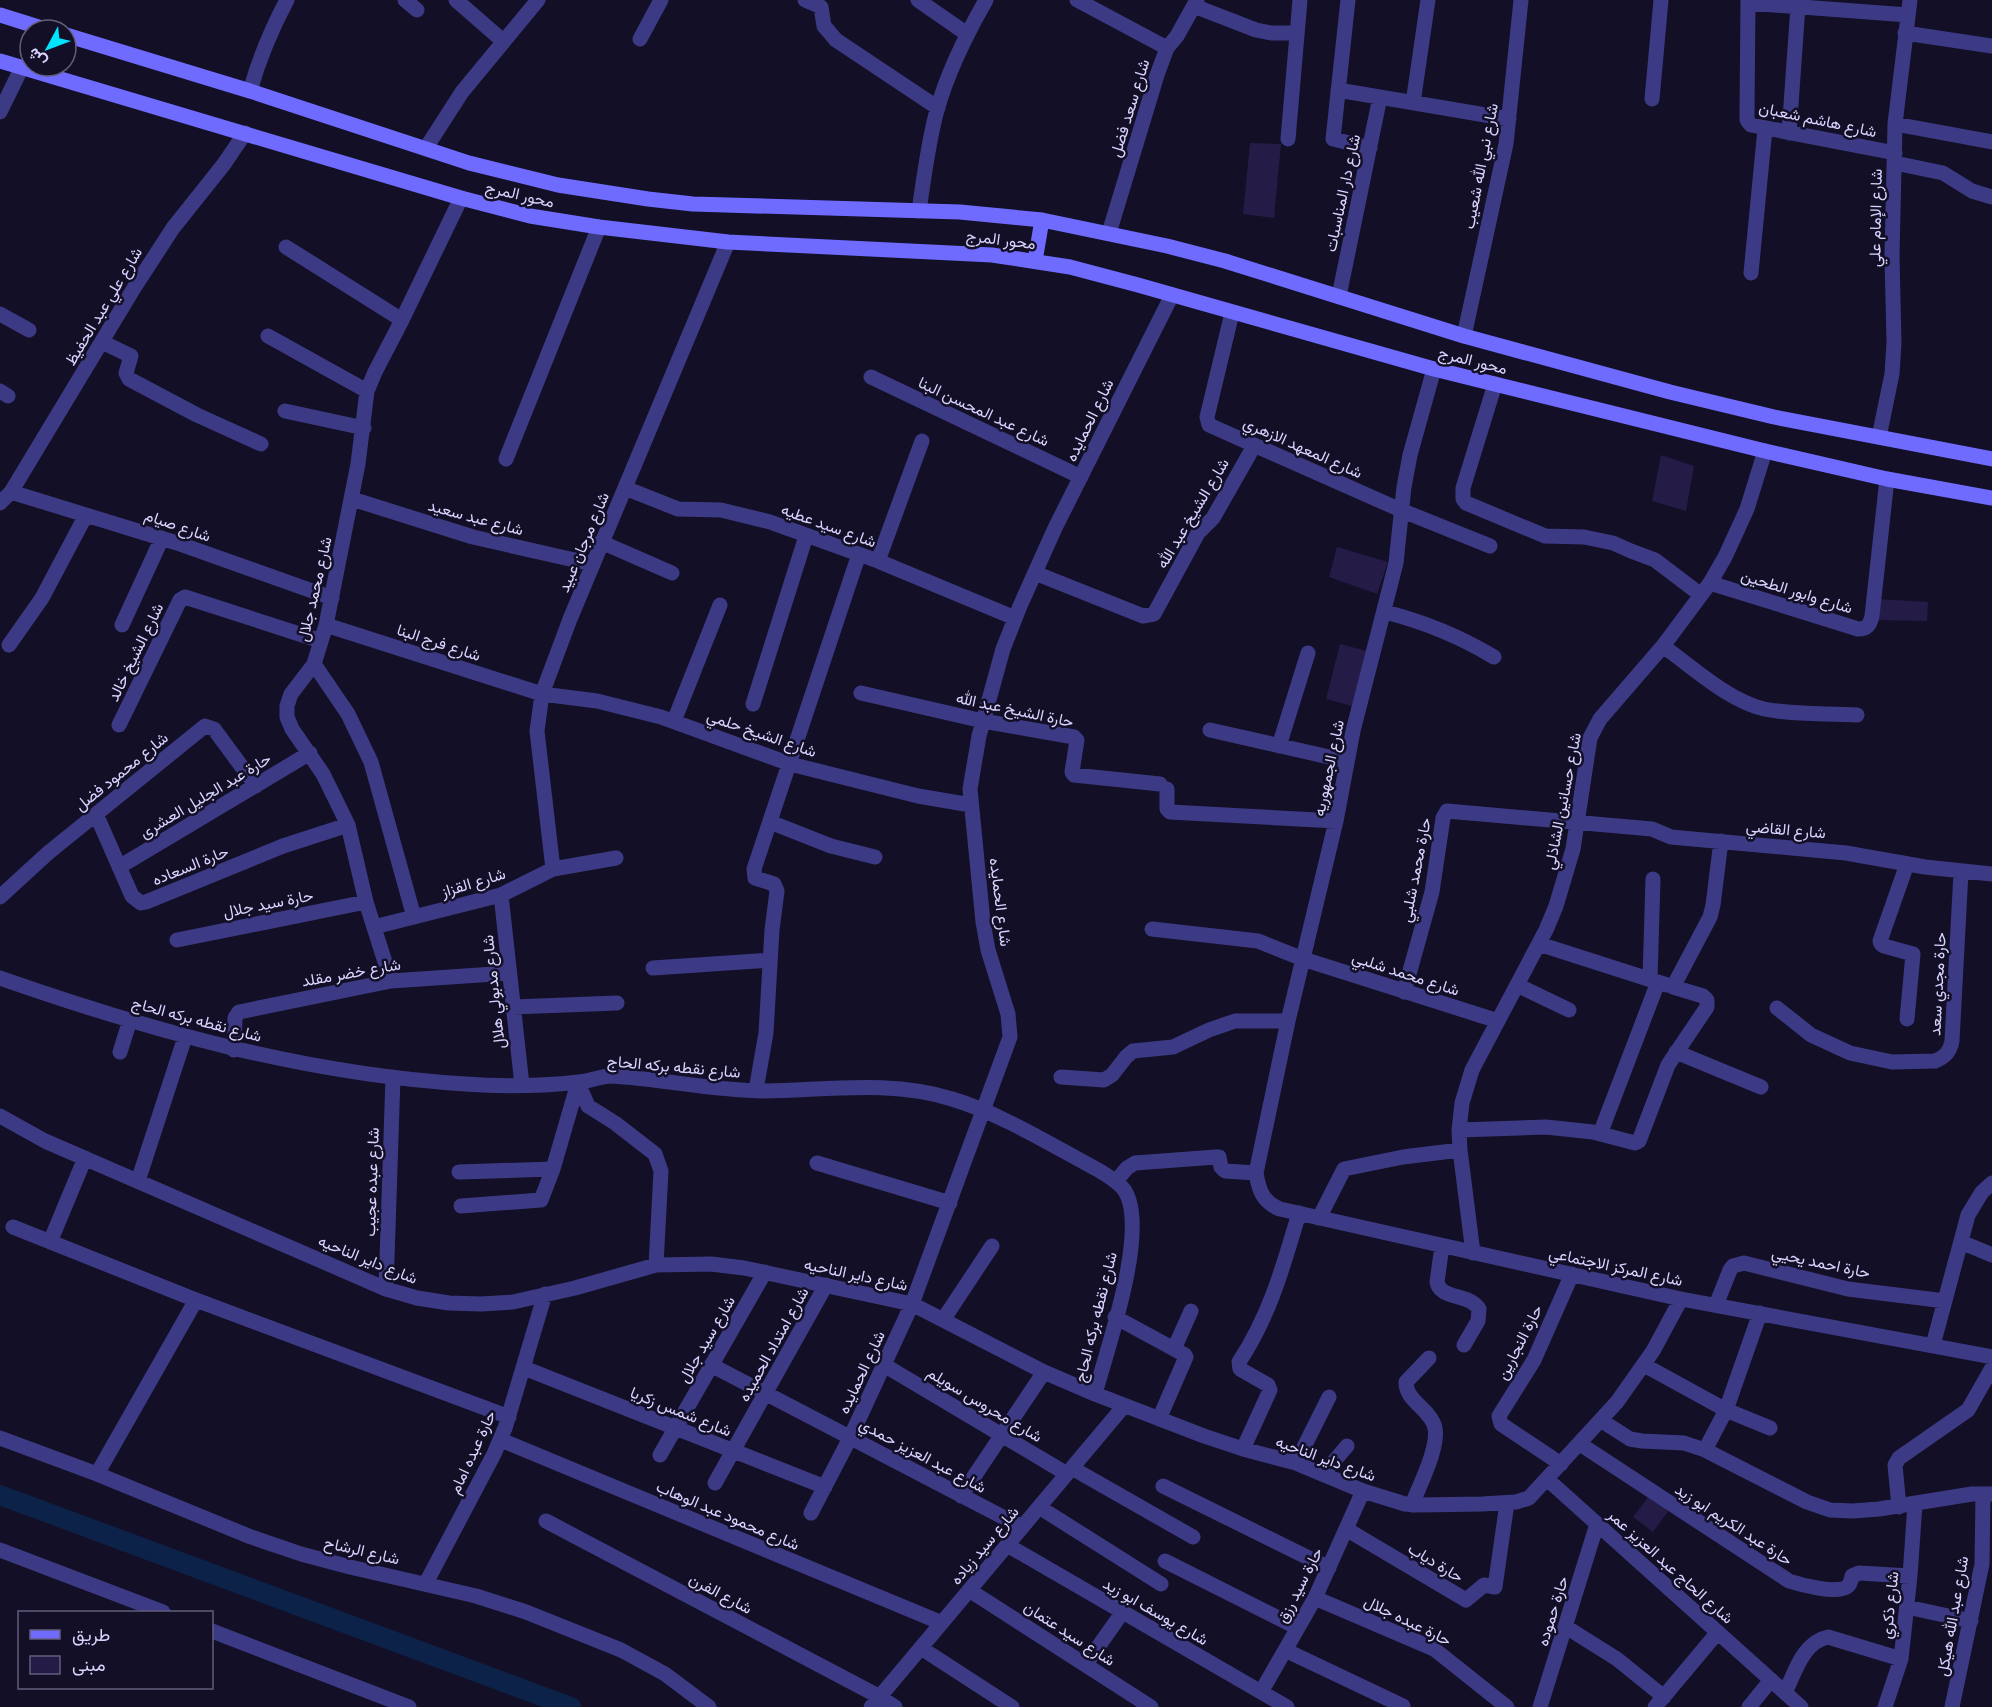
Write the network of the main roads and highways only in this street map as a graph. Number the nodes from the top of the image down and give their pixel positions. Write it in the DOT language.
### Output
graph roads {
  1 [pos="0,15"];
  2 [pos="18,21"];
  3 [pos="78,39"];
  4 [pos="0,61"];
  5 [pos="1042,220"];
  6 [pos="1035,261"];
  7 [pos="1992,459"];
  8 [pos="1992,498"];
  1 -- 2 [label="main road"];
  3 -- 5 [label="main road, محور المرج"];
  4 -- 6 [label="main road, محور المرج"];
  5 -- 6 [label="main road"];
  5 -- 7 [label="main road, محور المرج"];
  6 -- 8 [label="main road, محور المرج"];
}
